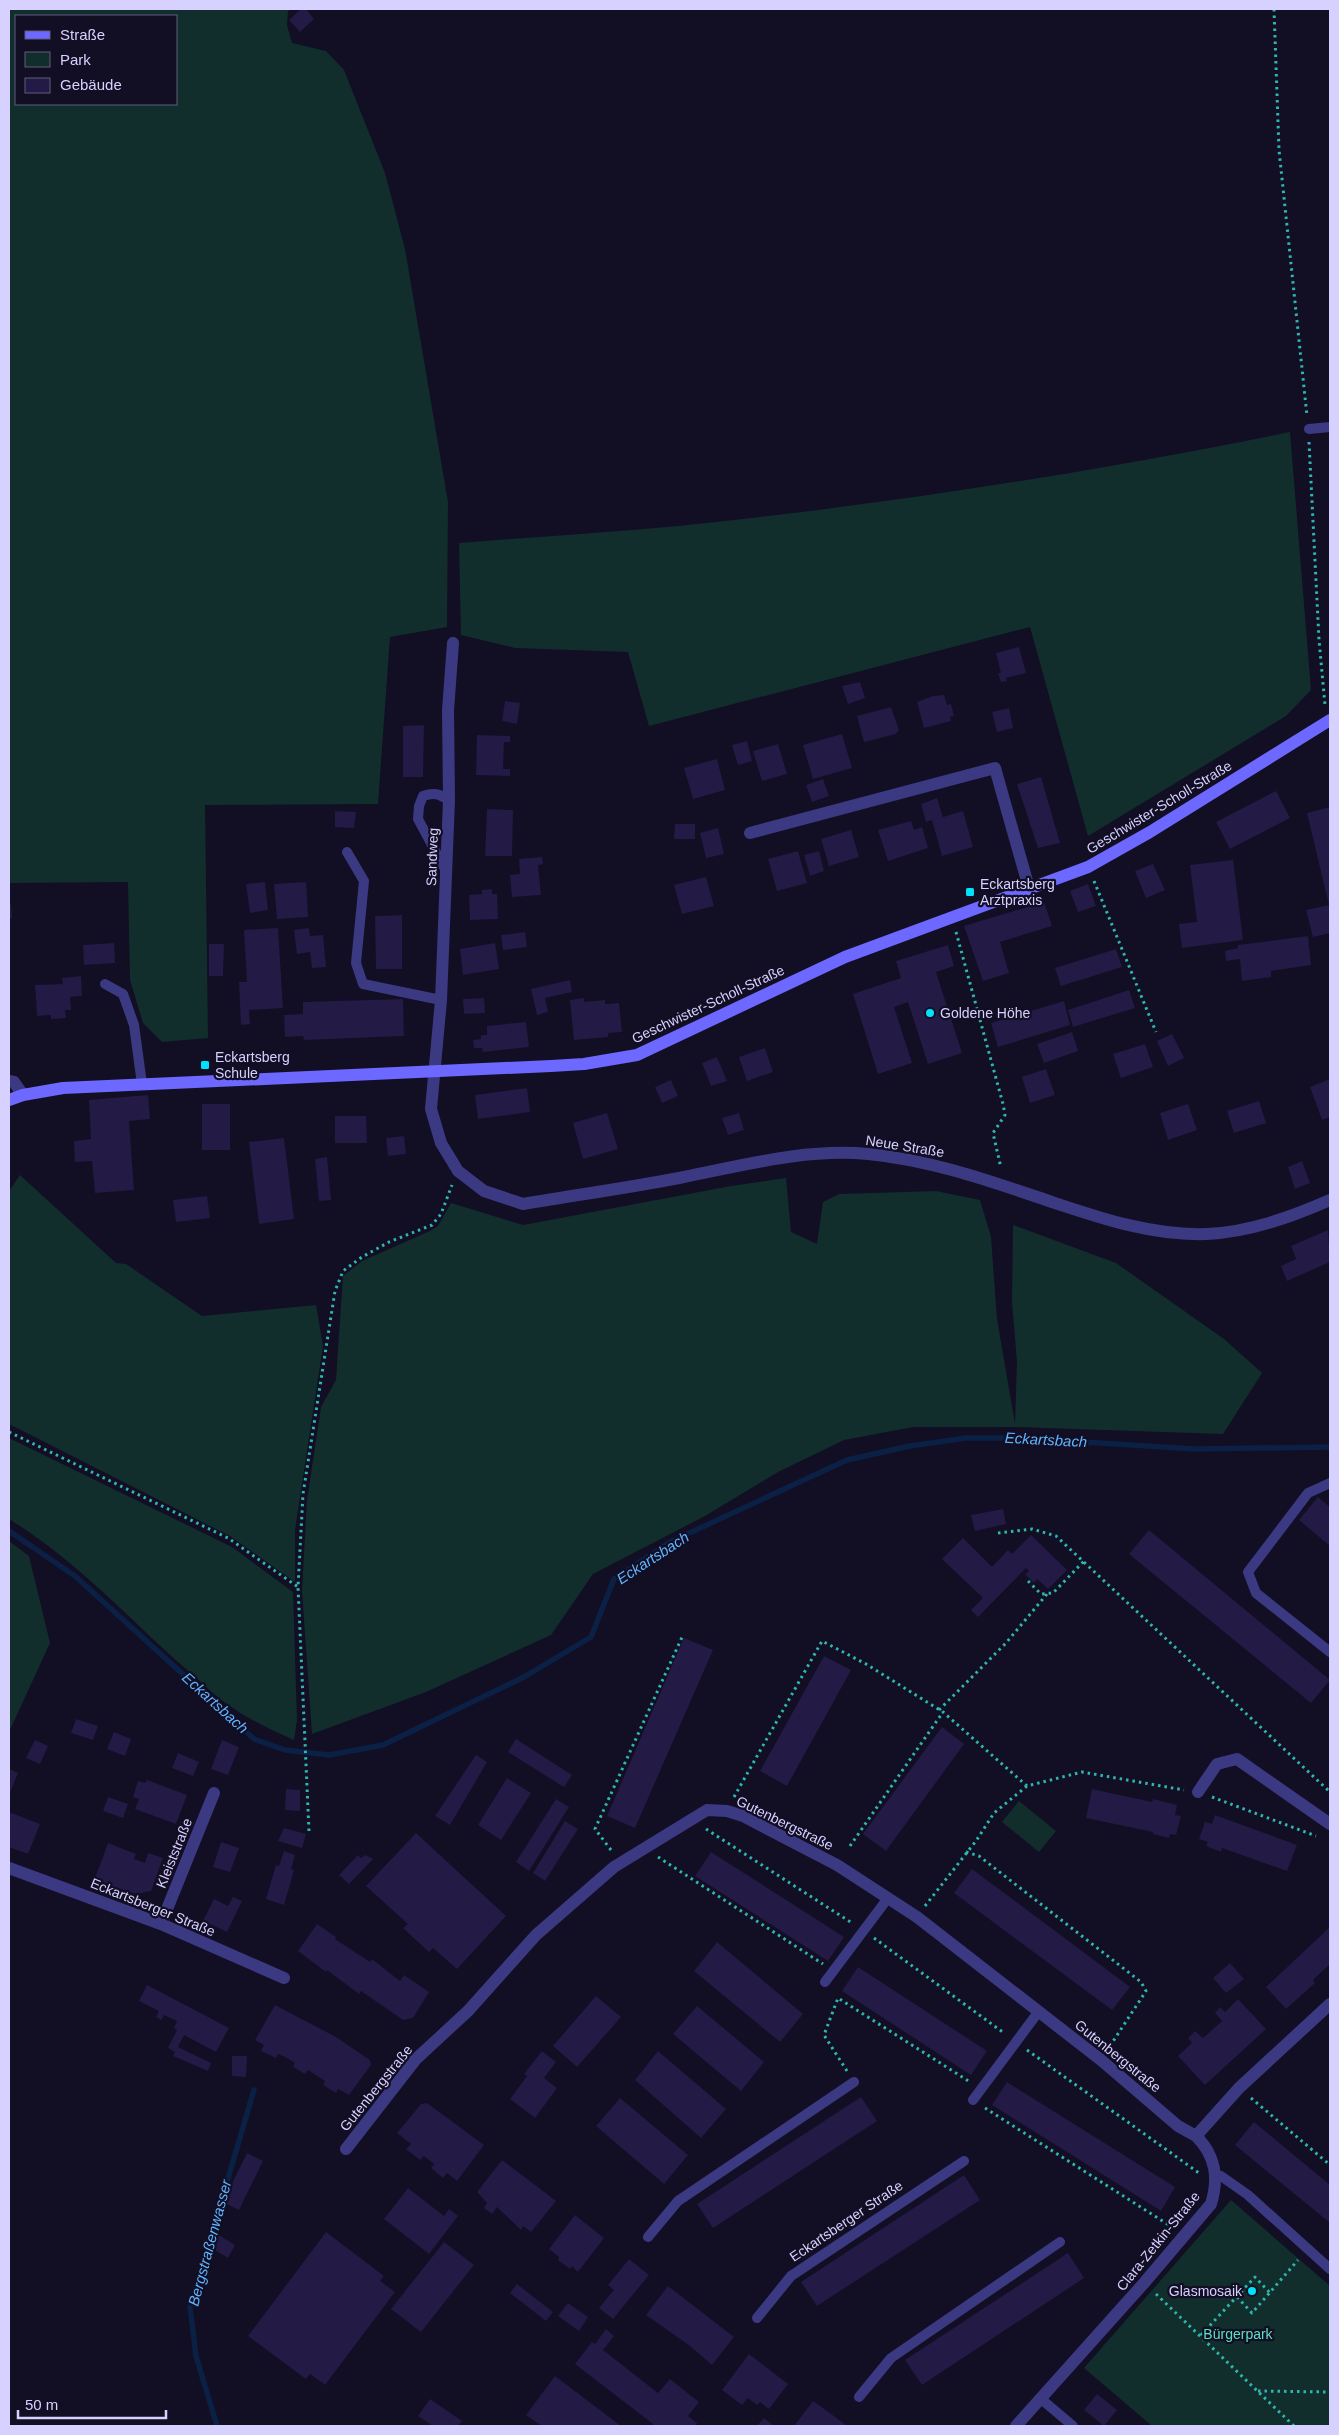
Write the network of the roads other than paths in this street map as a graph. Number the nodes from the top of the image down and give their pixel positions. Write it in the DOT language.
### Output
graph roads {
  1 [pos="1330,427"];
  2 [pos="1309,429"];
  3 [pos="452,643"];
  4 [pos="1329,720"];
  5 [pos="449,800"];
  6 [pos="750,833"];
  7 [pos="347,852"];
  8 [pos="446,871"];
  9 [pos="1029,888"];
  10 [pos="105,984"];
  11 [pos="441,1000"];
  12 [pos="436,1072"];
  13 [pos="9,1081"];
  14 [pos="142,1084"];
  15 [pos="23,1095"];
  16 [pos="9,1100"];
  17 [pos="1330,1200"];
  18 [pos="1330,1483"];
  19 [pos="1330,1652"];
  20 [pos="1198,1792"];
  21 [pos="214,1793"];
  22 [pos="1330,1824"];
  23 [pos="9,1868"];
  24 [pos="888,1898"];
  25 [pos="161,1924"];
  26 [pos="284,1978"];
  27 [pos="825,1982"];
  28 [pos="1330,2004"];
  29 [pos="1039,2011"];
  30 [pos="854,2082"];
  31 [pos="973,2100"];
  32 [pos="1196,2136"];
  33 [pos="346,2148"];
  34 [pos="964,2161"];
  35 [pos="1216,2176"];
  36 [pos="648,2238"];
  37 [pos="1060,2242"];
  38 [pos="1330,2270"];
  39 [pos="757,2318"];
  40 [pos="858,2397"];
  41 [pos="1040,2398"];
  42 [pos="1016,2426"];
  43 [pos="1073,2426"];
  1 -- 2 [label="lane"];
  3 -- 5 [label="street, Sandweg"];
  4 -- 9 [label="street, Geschwister-Scholl-Straße"];
  5 -- 8 [label="street, Sandweg"];
  5 -- 8 [label="lane"];
  6 -- 9 [label="street"];
  7 -- 11 [label="lane"];
  8 -- 11 [label="street, Sandweg"];
  9 -- 12 [label="street, Geschwister-Scholl-Straße"];
  10 -- 14 [label="lane"];
  11 -- 12 [label="street, Sandweg"];
  12 -- 14 [label="street, Geschwister-Scholl-Straße"];
  12 -- 17 [label="street, Neue Straße"];
  13 -- 15 [label="street"];
  14 -- 15 [label="street, Geschwister-Scholl-Straße"];
  15 -- 16 [label="street, Geschwister-Scholl-Straße"];
  18 -- 19 [label="lane"];
  20 -- 22 [label="street"];
  21 -- 25 [label="street, Kleiststraße"];
  23 -- 25 [label="street, Eckartsberger Straße"];
  24 -- 27 [label="lane"];
  24 -- 29 [label="street, Gutenbergstraße"];
  24 -- 33 [label="street, Gutenbergstraße"];
  25 -- 26 [label="street, Eckartsberger Straße"];
  28 -- 32 [label="street"];
  29 -- 31 [label="lane"];
  29 -- 32 [label="street, Gutenbergstraße"];
  30 -- 36 [label="lane"];
  32 -- 35 [label="street, Clara-Zetkin-Straße"];
  34 -- 39 [label="lane, Eckartsberger Straße"];
  35 -- 38 [label="lane"];
  35 -- 41 [label="street, Clara-Zetkin-Straße"];
  37 -- 40 [label="lane"];
  41 -- 42 [label="street, Clara-Zetkin-Straße"];
  41 -- 43 [label="lane"];
}
